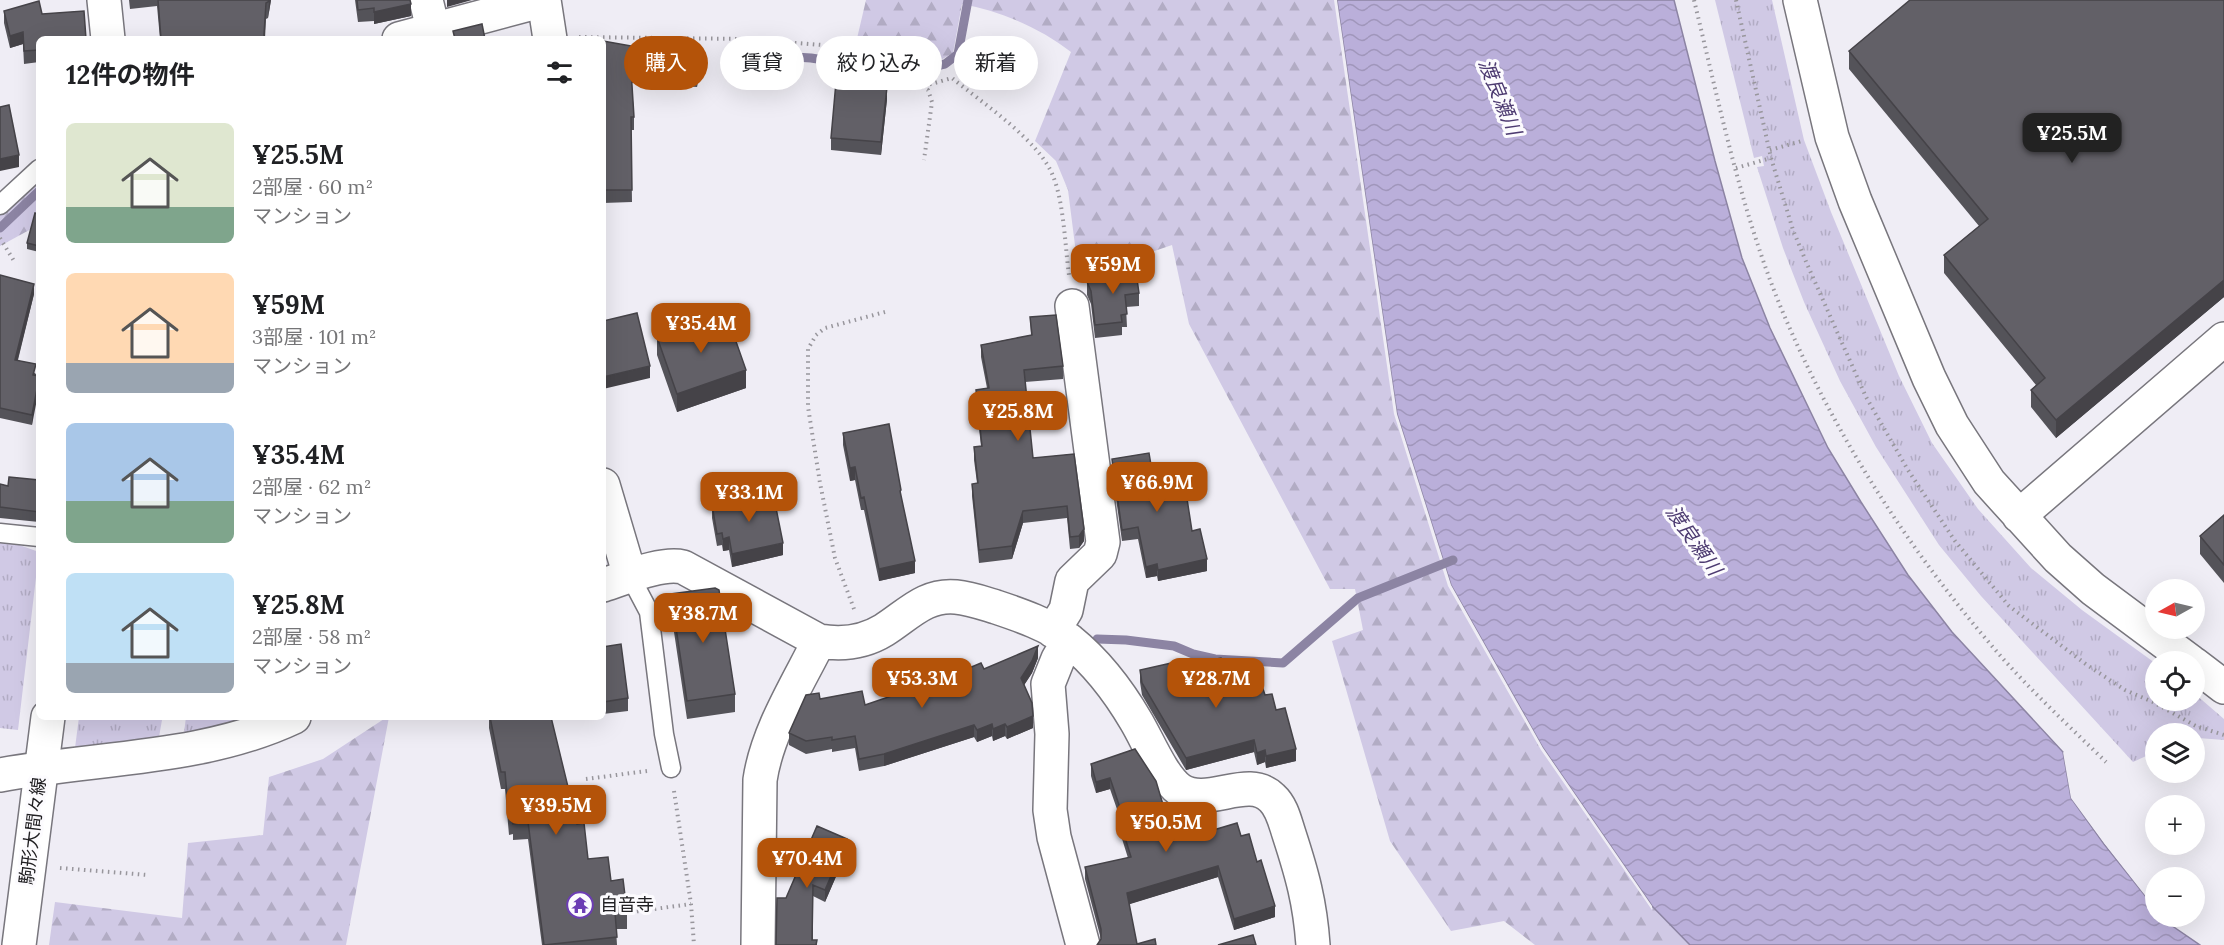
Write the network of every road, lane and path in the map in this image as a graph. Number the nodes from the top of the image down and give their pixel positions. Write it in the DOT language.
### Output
graph roads {
  1 [pos="104,0"];
  2 [pos="544,0"];
  3 [pos="1694,0"];
  4 [pos="1800,0"];
  5 [pos="430,15"];
  6 [pos="108,36"];
  7 [pos="403,36"];
  8 [pos="563,36"];
  9 [pos="606,38"];
  10 [pos="816,45"];
  11 [pos="942,81"];
  12 [pos="928,90"];
  13 [pos="1811,138"];
  14 [pos="1770,150"];
  15 [pos="1771,158"];
  16 [pos="924,160"];
  17 [pos="1736,168"];
  18 [pos="36,172"];
  19 [pos="0,205"];
  20 [pos="0,238"];
  21 [pos="14,261"];
  22 [pos="1072,306"];
  23 [pos="885,312"];
  24 [pos="2224,339"];
  25 [pos="606,505"];
  26 [pos="2019,516"];
  27 [pos="0,533"];
  28 [pos="36,537"];
  29 [pos="617,580"];
  30 [pos="1061,636"];
  31 [pos="864,639"];
  32 [pos="819,641"];
  33 [pos="2177,651"];
  34 [pos="2205,672"];
  35 [pos="2224,687"];
  36 [pos="48,720"];
  37 [pos="280,720"];
  38 [pos="2106,762"];
  39 [pos="41,768"];
  40 [pos="670,768"];
  41 [pos="0,775"];
  42 [pos="586,779"];
  43 [pos="29,865"];
  44 [pos="148,875"];
  45 [pos="691,904"];
  46 [pos="625,913"];
  47 [pos="19,945"];
  48 [pos="694,945"];
  49 [pos="758,945"];
  50 [pos="1083,945"];
  51 [pos="1313,945"];
  1 -- 6 [label="street"];
  2 -- 5 [label="street"];
  2 -- 8 [label="street"];
  3 -- 17 [label="path"];
  4 -- 26 [label="street"];
  5 -- 7 [label="street"];
  9 -- 10 [label="path"];
  11 -- 22 [label="path"];
  12 -- 16 [label="path"];
  13 -- 14 [label="path"];
  15 -- 17 [label="path"];
  17 -- 38 [label="path"];
  18 -- 19 [label="lane"];
  20 -- 21 [label="path"];
  22 -- 30 [label="street"];
  23 -- 31 [label="path"];
  24 -- 26 [label="street"];
  25 -- 29 [label="street"];
  26 -- 33 [label="street"];
  27 -- 28 [label="lane"];
  29 -- 32 [label="street"];
  29 -- 40 [label="lane"];
  30 -- 31 [label="street"];
  30 -- 50 [label="street"];
  30 -- 51 [label="street"];
  31 -- 32 [label="street"];
  32 -- 49 [label="street"];
  34 -- 35 [label="street"];
  36 -- 39 [label="street, 駒形大間々線"];
  37 -- 39 [label="street"];
  39 -- 41 [label="street"];
  39 -- 43 [label="street, 駒形大間々線"];
  40 -- 42 [label="path"];
  40 -- 45 [label="path"];
  43 -- 44 [label="path"];
  43 -- 47 [label="street, 駒形大間々線"];
  45 -- 46 [label="path"];
  45 -- 48 [label="path"];
}
